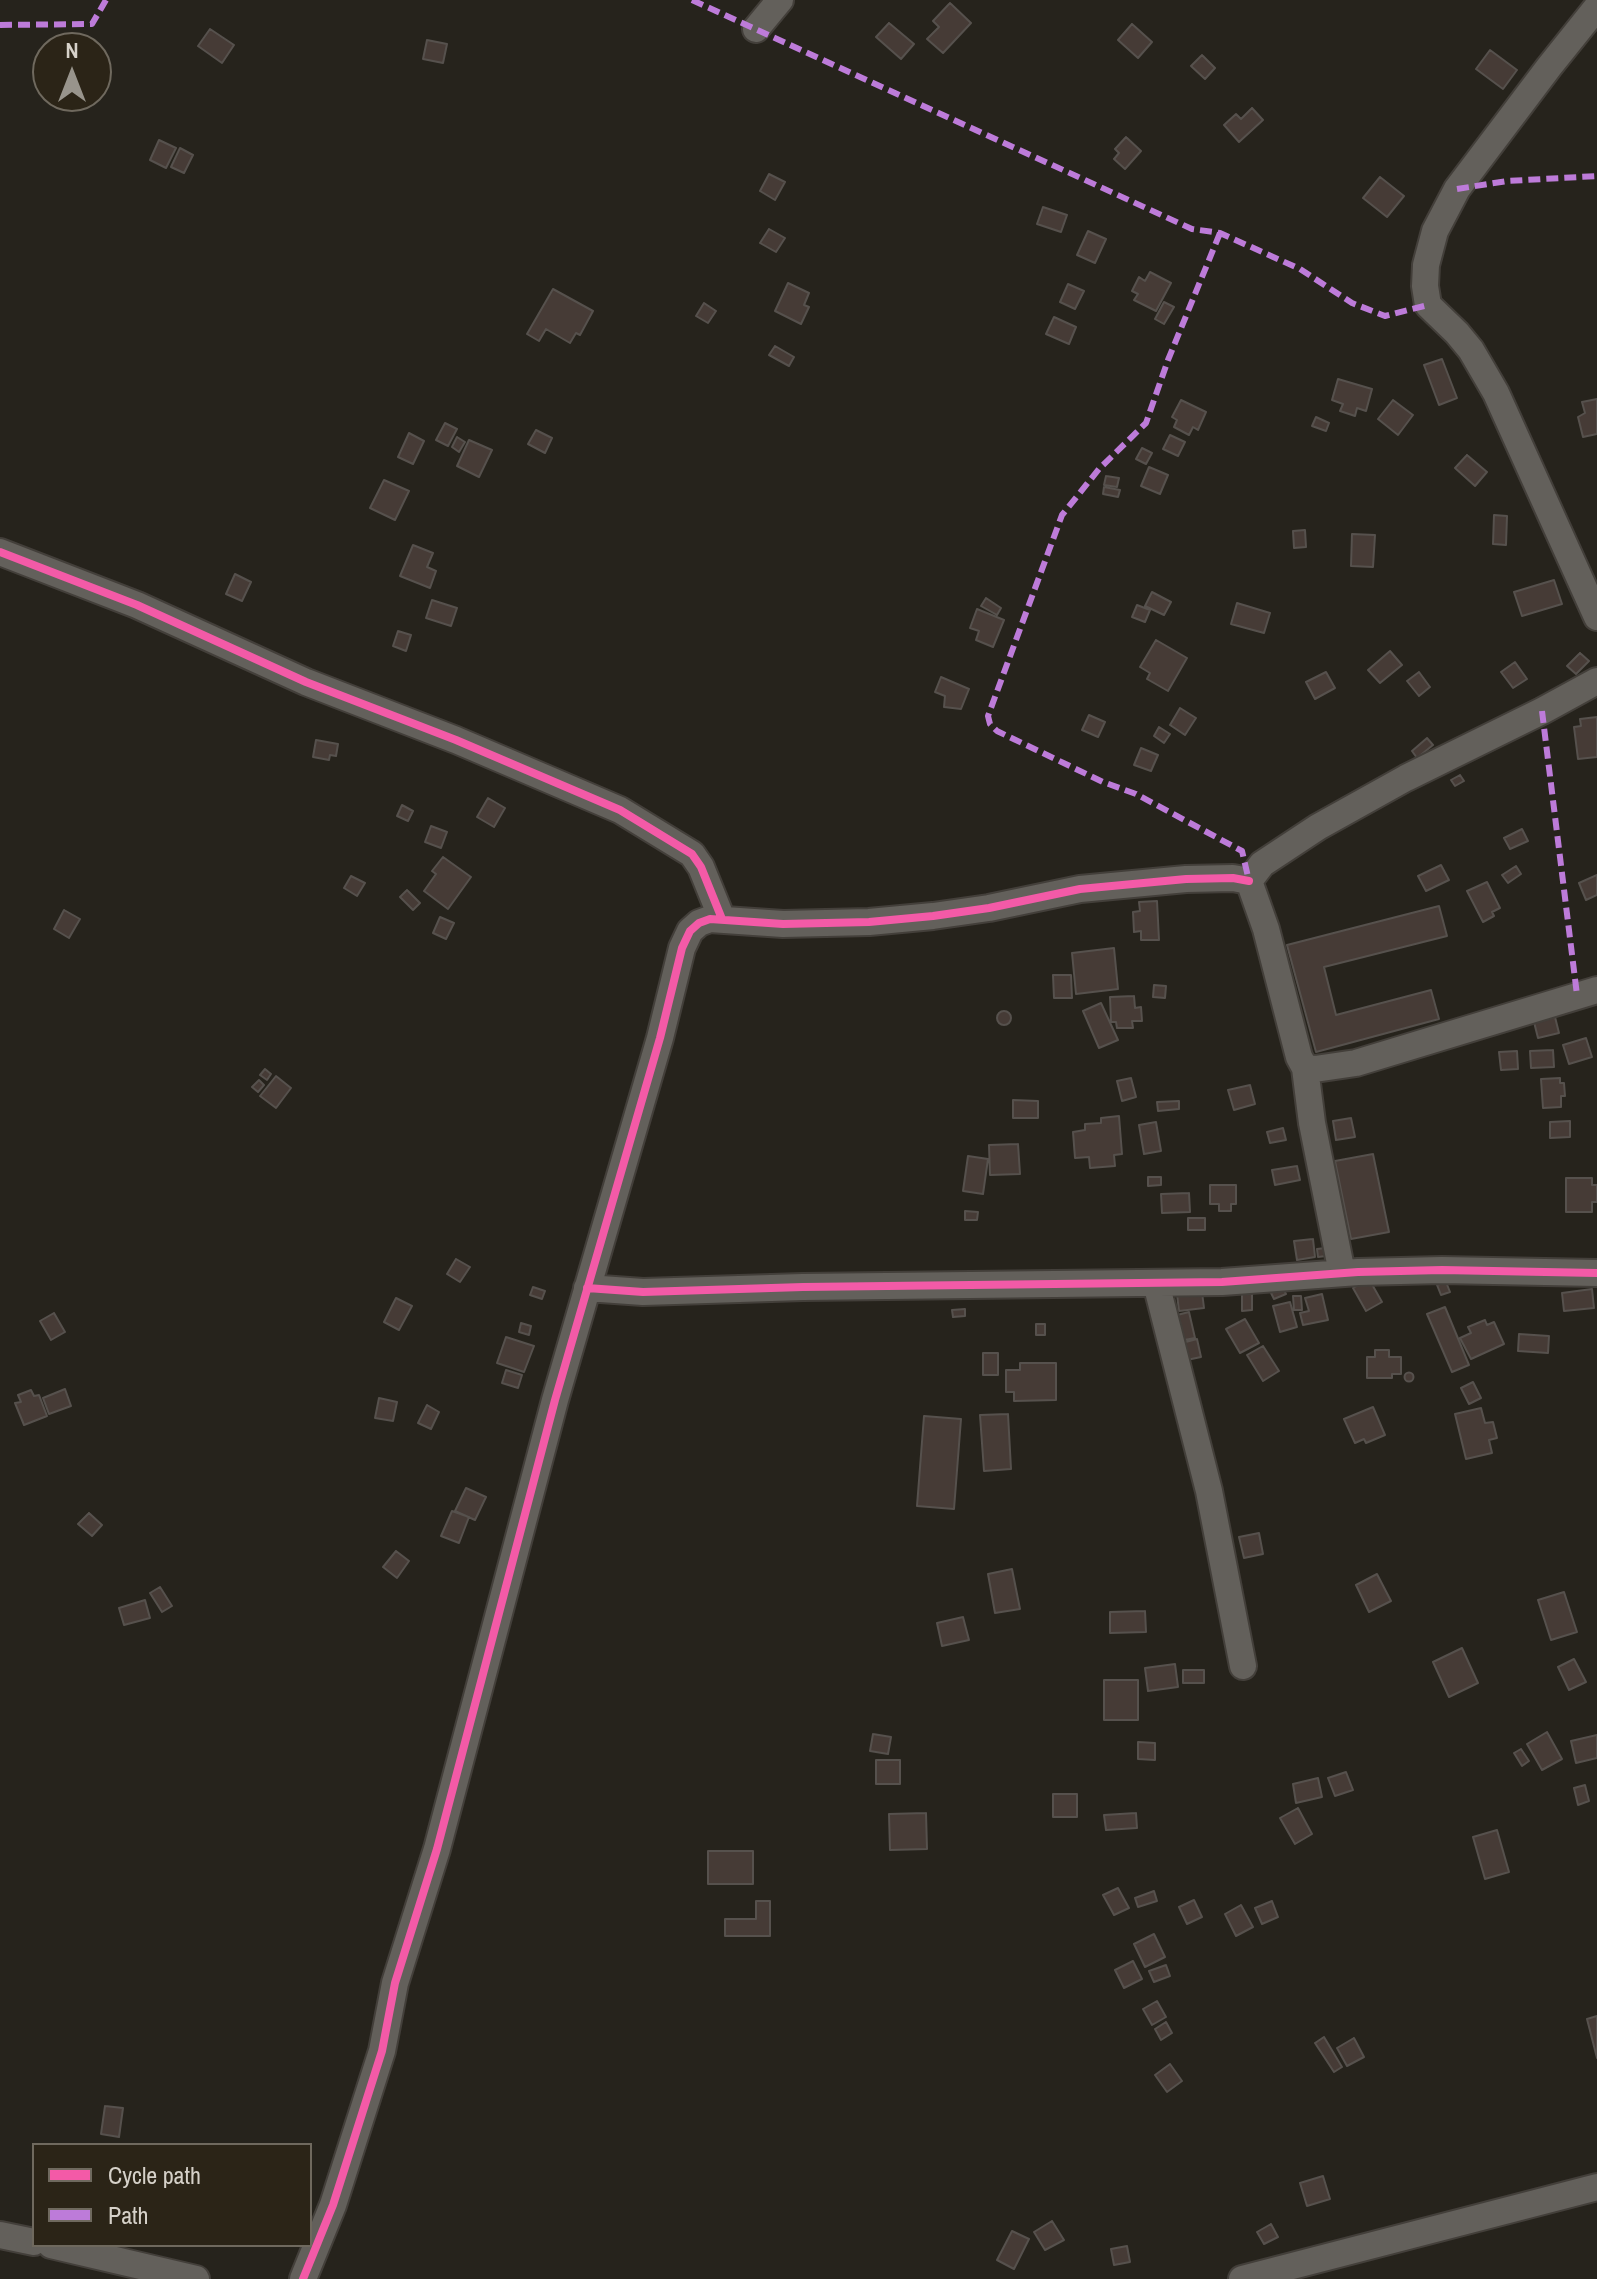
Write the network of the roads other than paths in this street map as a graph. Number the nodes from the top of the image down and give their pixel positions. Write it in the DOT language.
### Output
graph roads {
  1 [pos="780,0"];
  2 [pos="1597,7"];
  3 [pos="756,29"];
  4 [pos="0,552"];
  5 [pos="1597,617"];
  6 [pos="1597,681"];
  7 [pos="1249,881"];
  8 [pos="722,919"];
  9 [pos="1597,990"];
  10 [pos="1305,1068"];
  11 [pos="1342,1273"];
  12 [pos="1597,1273"];
  13 [pos="1156,1283"];
  14 [pos="587,1288"];
  15 [pos="1243,1666"];
  16 [pos="1597,2187"];
  17 [pos="0,2235"];
  18 [pos="32,2242"];
  19 [pos="60,2247"];
  20 [pos="196,2279"];
  21 [pos="303,2279"];
  22 [pos="1242,2279"];
  1 -- 3 [label="street"];
  2 -- 5 [label="street"];
  4 -- 8 [label="street"];
  6 -- 7 [label="street"];
  7 -- 8 [label="street"];
  7 -- 10 [label="street"];
  8 -- 14 [label="street"];
  9 -- 10 [label="street"];
  10 -- 11 [label="street"];
  11 -- 12 [label="street"];
  11 -- 13 [label="street"];
  13 -- 14 [label="street"];
  13 -- 15 [label="street"];
  14 -- 21 [label="street"];
  16 -- 22 [label="street"];
  17 -- 18 [label="street"];
  19 -- 20 [label="street"];
}
